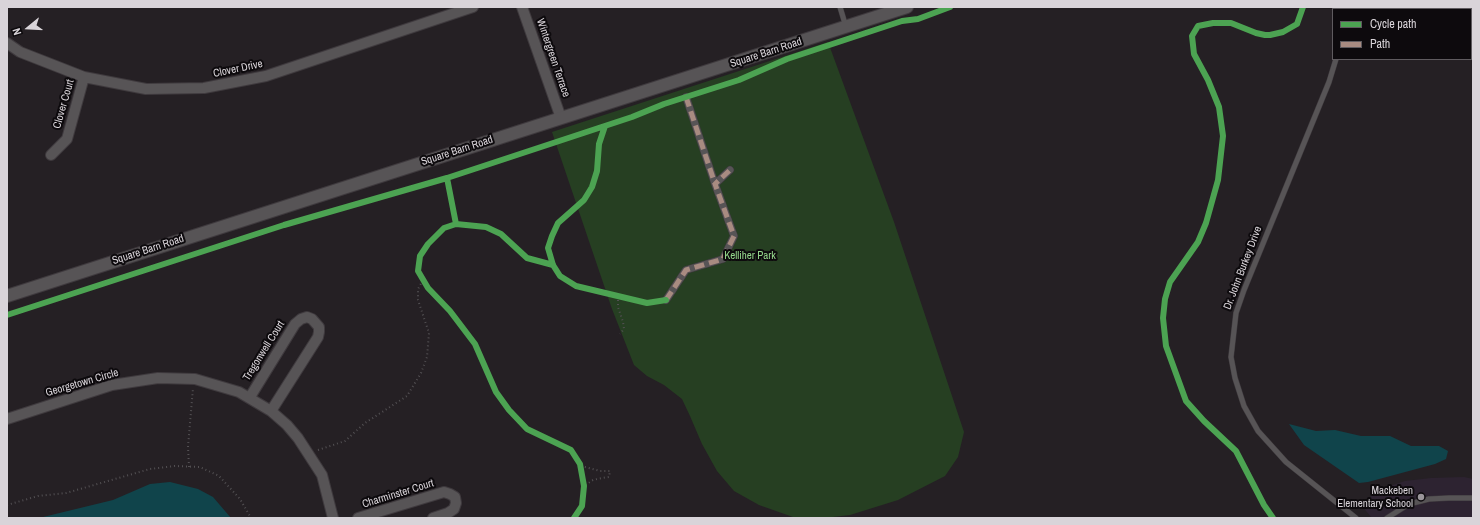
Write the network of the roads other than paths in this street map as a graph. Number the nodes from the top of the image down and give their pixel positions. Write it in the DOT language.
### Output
graph roads {
  1 [pos="473,7"];
  2 [pos="522,7"];
  3 [pos="840,7"];
  4 [pos="907,7"];
  5 [pos="846,27"];
  6 [pos="7,43"];
  7 [pos="1336,60"];
  8 [pos="84,77"];
  9 [pos="686,97"];
  10 [pos="561,118"];
  11 [pos="50,155"];
  12 [pos="730,170"];
  13 [pos="715,184"];
  14 [pos="7,296"];
  15 [pos="666,300"];
  16 [pos="250,397"];
  17 [pos="271,411"];
  18 [pos="7,419"];
  19 [pos="1473,498"];
  20 [pos="333,518"];
  21 [pos="358,518"];
  22 [pos="433,518"];
  23 [pos="1356,518"];
  24 [pos="1387,518"];
  1 -- 8 [label="street, Clover Drive"];
  2 -- 10 [label="street, Wintergreen Terrace"];
  3 -- 5 [label="lane"];
  4 -- 5 [label="street, Square Barn Road"];
  5 -- 10 [label="street, Square Barn Road"];
  6 -- 8 [label="street, Clover Drive"];
  7 -- 23 [label="lane, Dr. John Burkey Drive"];
  8 -- 11 [label="street, Clover Court"];
  9 -- 13 [label="street"];
  10 -- 14 [label="street, Square Barn Road"];
  12 -- 13 [label="street"];
  13 -- 15 [label="street"];
  16 -- 17 [label="street, Georgetown Circle"];
  16 -- 17 [label="street, Tregonwell Court"];
  16 -- 18 [label="street, Georgetown Circle"];
  17 -- 20 [label="street, Georgetown Circle"];
  19 -- 24 [label="lane"];
  21 -- 22 [label="street, Charminster Court"];
}
